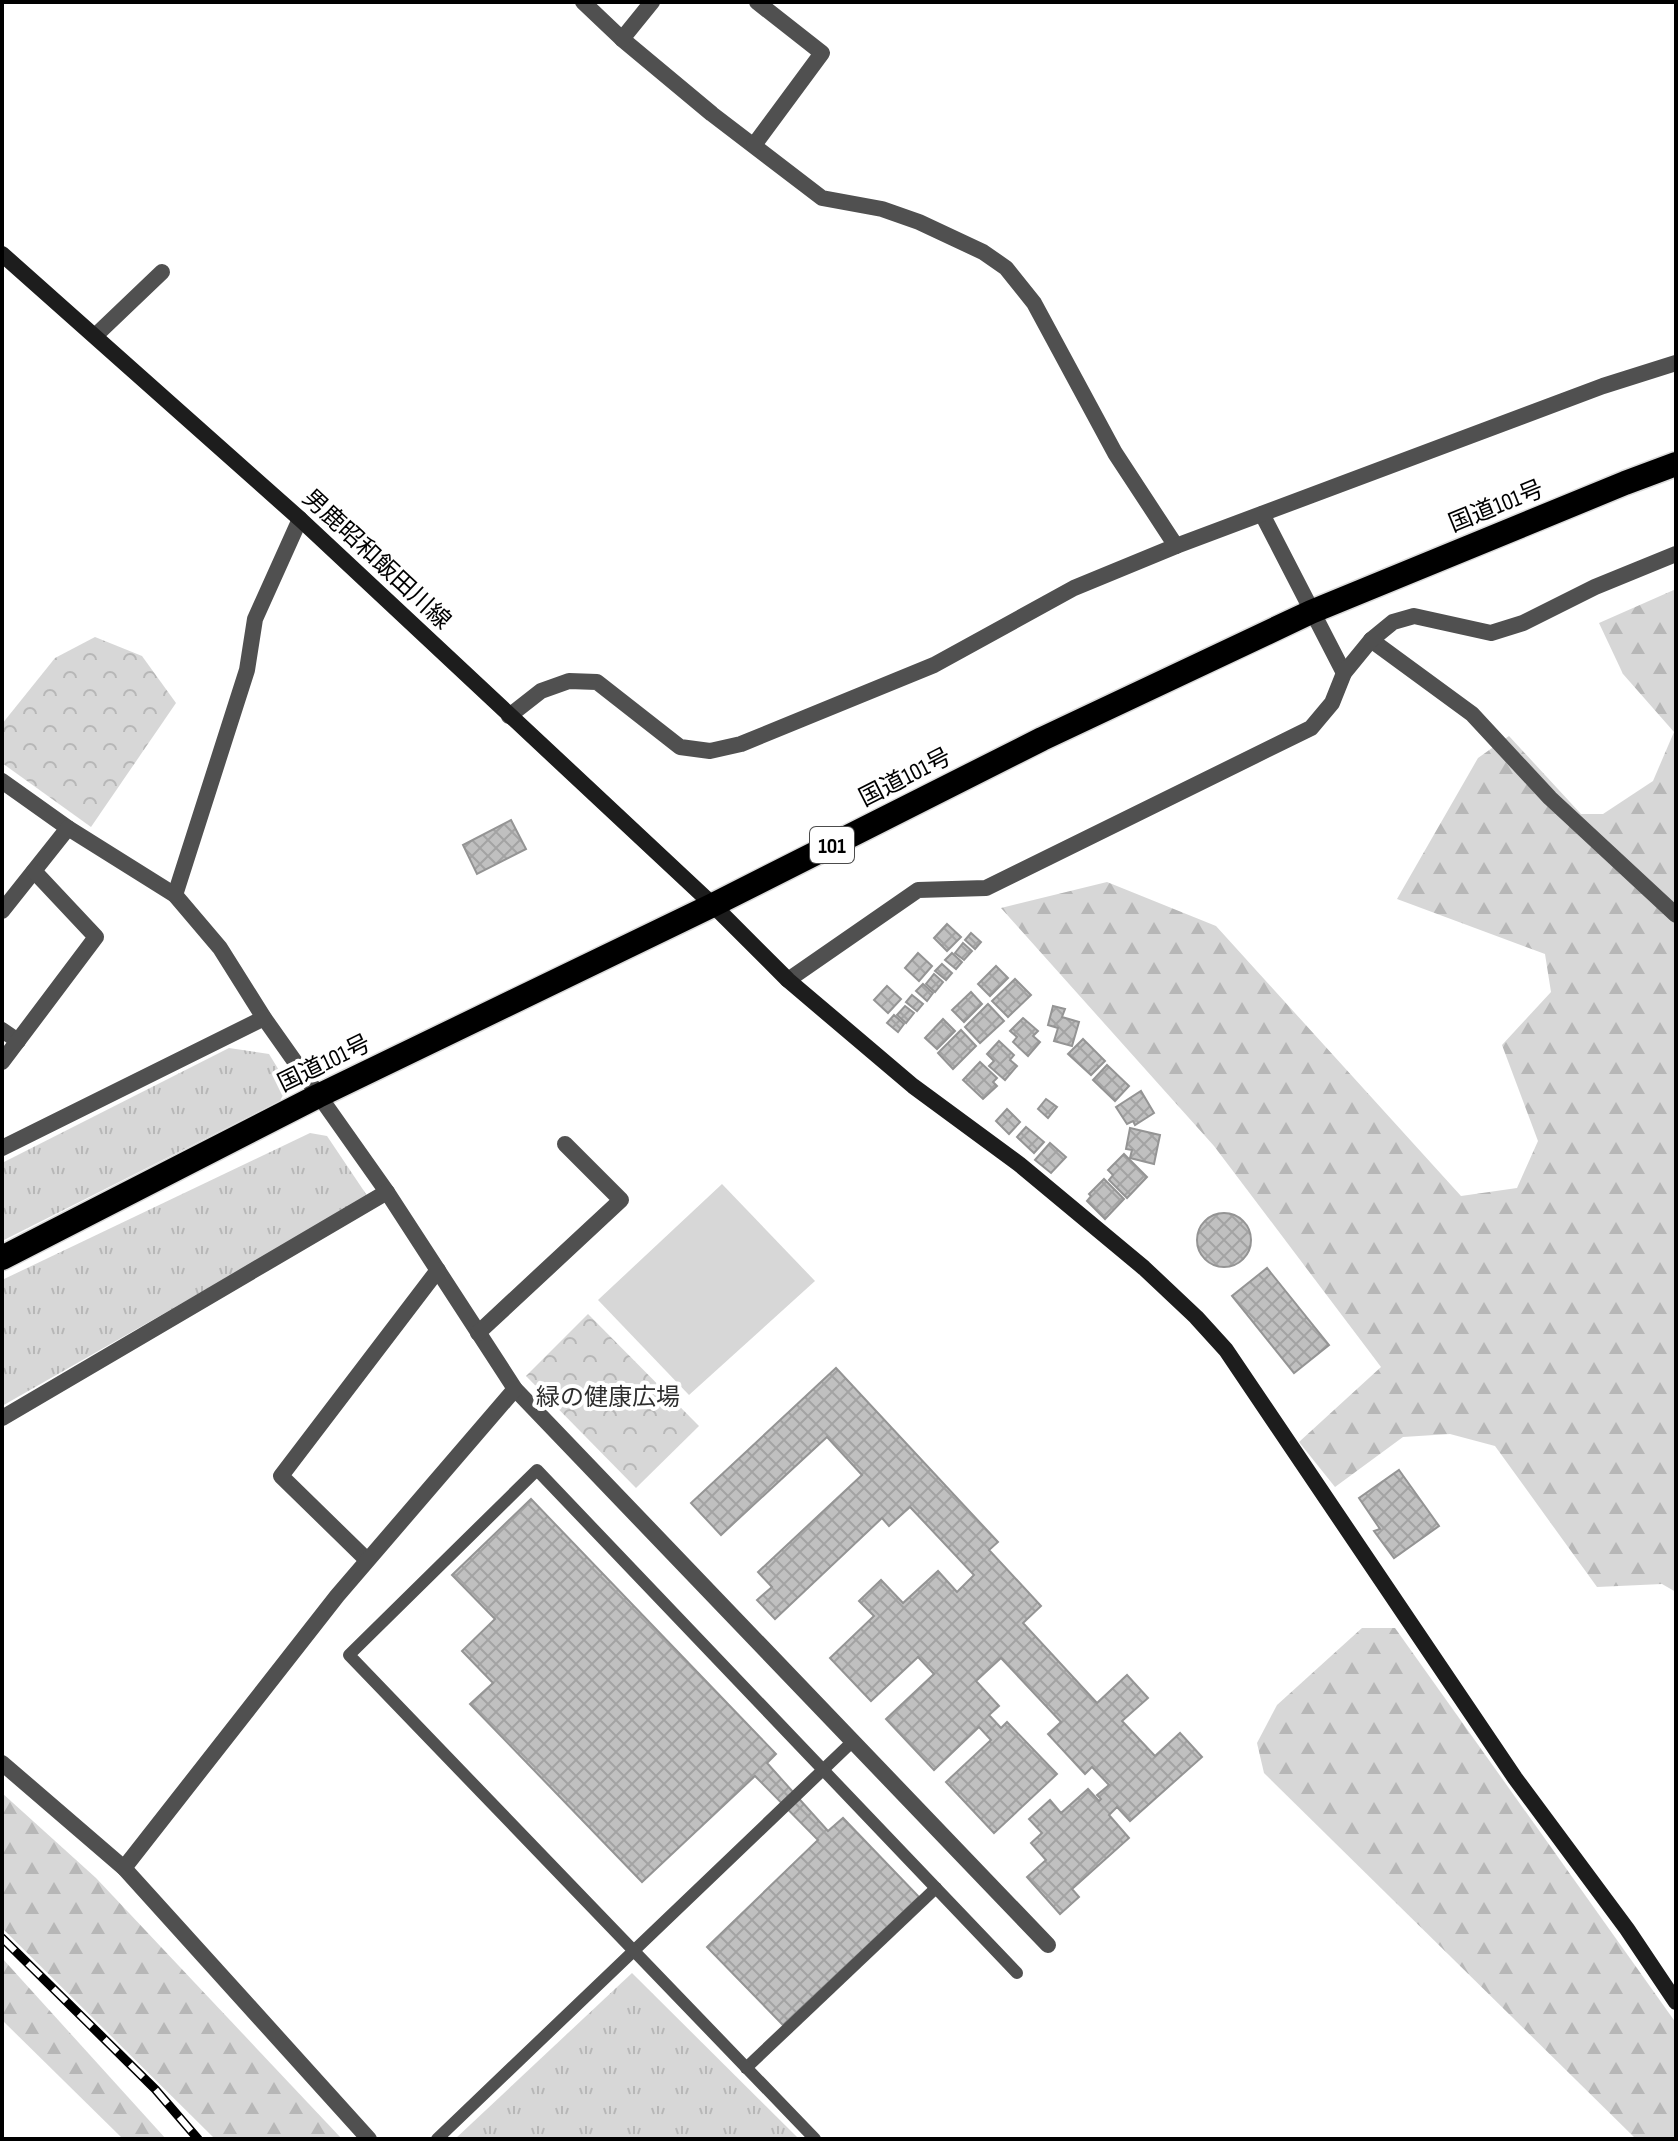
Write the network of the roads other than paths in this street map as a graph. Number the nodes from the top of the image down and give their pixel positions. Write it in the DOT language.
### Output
graph roads {
  1 [pos="583,2"];
  2 [pos="652,2"];
  3 [pos="757,2"];
  4 [pos="622,39"];
  5 [pos="754,145"];
  6 [pos="2,254"];
  7 [pos="162,272"];
  8 [pos="95,336"];
  9 [pos="1676,363"];
  10 [pos="1676,464"];
  11 [pos="1262,514"];
  12 [pos="300,519"];
  13 [pos="1176,546"];
  14 [pos="1676,554"];
  15 [pos="1311,612"];
  16 [pos="1371,640"];
  17 [pos="1344,673"];
  18 [pos="509,716"];
  19 [pos="5,788"];
  20 [pos="68,828"];
  21 [pos="34,871"];
  22 [pos="175,895"];
  23 [pos="713,905"];
  24 [pos="2,911"];
  25 [pos="1676,915"];
  26 [pos="788,980"];
  27 [pos="264,1018"];
  28 [pos="2,1030"];
  29 [pos="18,1041"];
  30 [pos="2,1062"];
  31 [pos="318,1096"];
  32 [pos="565,1144"];
  33 [pos="2,1148"];
  34 [pos="387,1192"];
  35 [pos="2,1258"];
  36 [pos="438,1270"];
  37 [pos="478,1333"];
  38 [pos="515,1389"];
  39 [pos="2,1418"];
  40 [pos="367,1560"];
  41 [pos="851,1743"];
  42 [pos="2,1763"];
  43 [pos="823,1770"];
  44 [pos="124,1868"];
  45 [pos="936,1888"];
  46 [pos="1048,1945"];
  47 [pos="634,1951"];
  48 [pos="1017,1973"];
  49 [pos="1676,2002"];
  50 [pos="746,2068"];
  51 [pos="369,2139"];
  52 [pos="437,2139"];
  53 [pos="815,2139"];
  1 -- 4 [label="street"];
  2 -- 4 [label="street"];
  3 -- 5 [label="street"];
  4 -- 5 [label="street"];
  5 -- 13 [label="street"];
  6 -- 8 [label="street, 男鹿昭和飯田川線"];
  7 -- 8 [label="street"];
  8 -- 12 [label="street, 男鹿昭和飯田川線"];
  9 -- 11 [label="street"];
  10 -- 15 [label="highway, 国道101号 / 101"];
  11 -- 13 [label="street"];
  11 -- 15 [label="street"];
  12 -- 18 [label="street, 男鹿昭和飯田川線"];
  12 -- 22 [label="street"];
  13 -- 18 [label="street"];
  14 -- 16 [label="street"];
  15 -- 17 [label="street"];
  15 -- 23 [label="highway, 国道101号 / 101"];
  16 -- 17 [label="street"];
  16 -- 25 [label="street"];
  17 -- 26 [label="street"];
  18 -- 23 [label="street, 男鹿昭和飯田川線"];
  19 -- 20 [label="street"];
  20 -- 21 [label="street"];
  20 -- 22 [label="street"];
  21 -- 24 [label="street"];
  21 -- 29 [label="street"];
  22 -- 27 [label="street"];
  23 -- 26 [label="street, 男鹿昭和飯田川線"];
  23 -- 31 [label="highway, 国道101号 / 101"];
  26 -- 49 [label="street, 男鹿昭和飯田川線"];
  27 -- 31 [label="street"];
  27 -- 33 [label="street"];
  28 -- 29 [label="street"];
  29 -- 30 [label="street"];
  31 -- 34 [label="street"];
  31 -- 35 [label="highway, 国道101号 / 101"];
  32 -- 37 [label="street"];
  34 -- 36 [label="street"];
  34 -- 39 [label="street"];
  36 -- 37 [label="street"];
  36 -- 40 [label="street"];
  37 -- 38 [label="street"];
  38 -- 40 [label="street"];
  38 -- 41 [label="street"];
  40 -- 44 [label="street"];
  41 -- 43 [label="lane"];
  41 -- 46 [label="street"];
  42 -- 44 [label="street"];
  43 -- 45 [label="lane"];
  43 -- 47 [label="lane"];
  43 -- 47 [label="lane"];
  44 -- 51 [label="street"];
  45 -- 48 [label="lane"];
  45 -- 50 [label="lane"];
  47 -- 50 [label="lane"];
  47 -- 52 [label="lane"];
  50 -- 53 [label="lane"];
}
